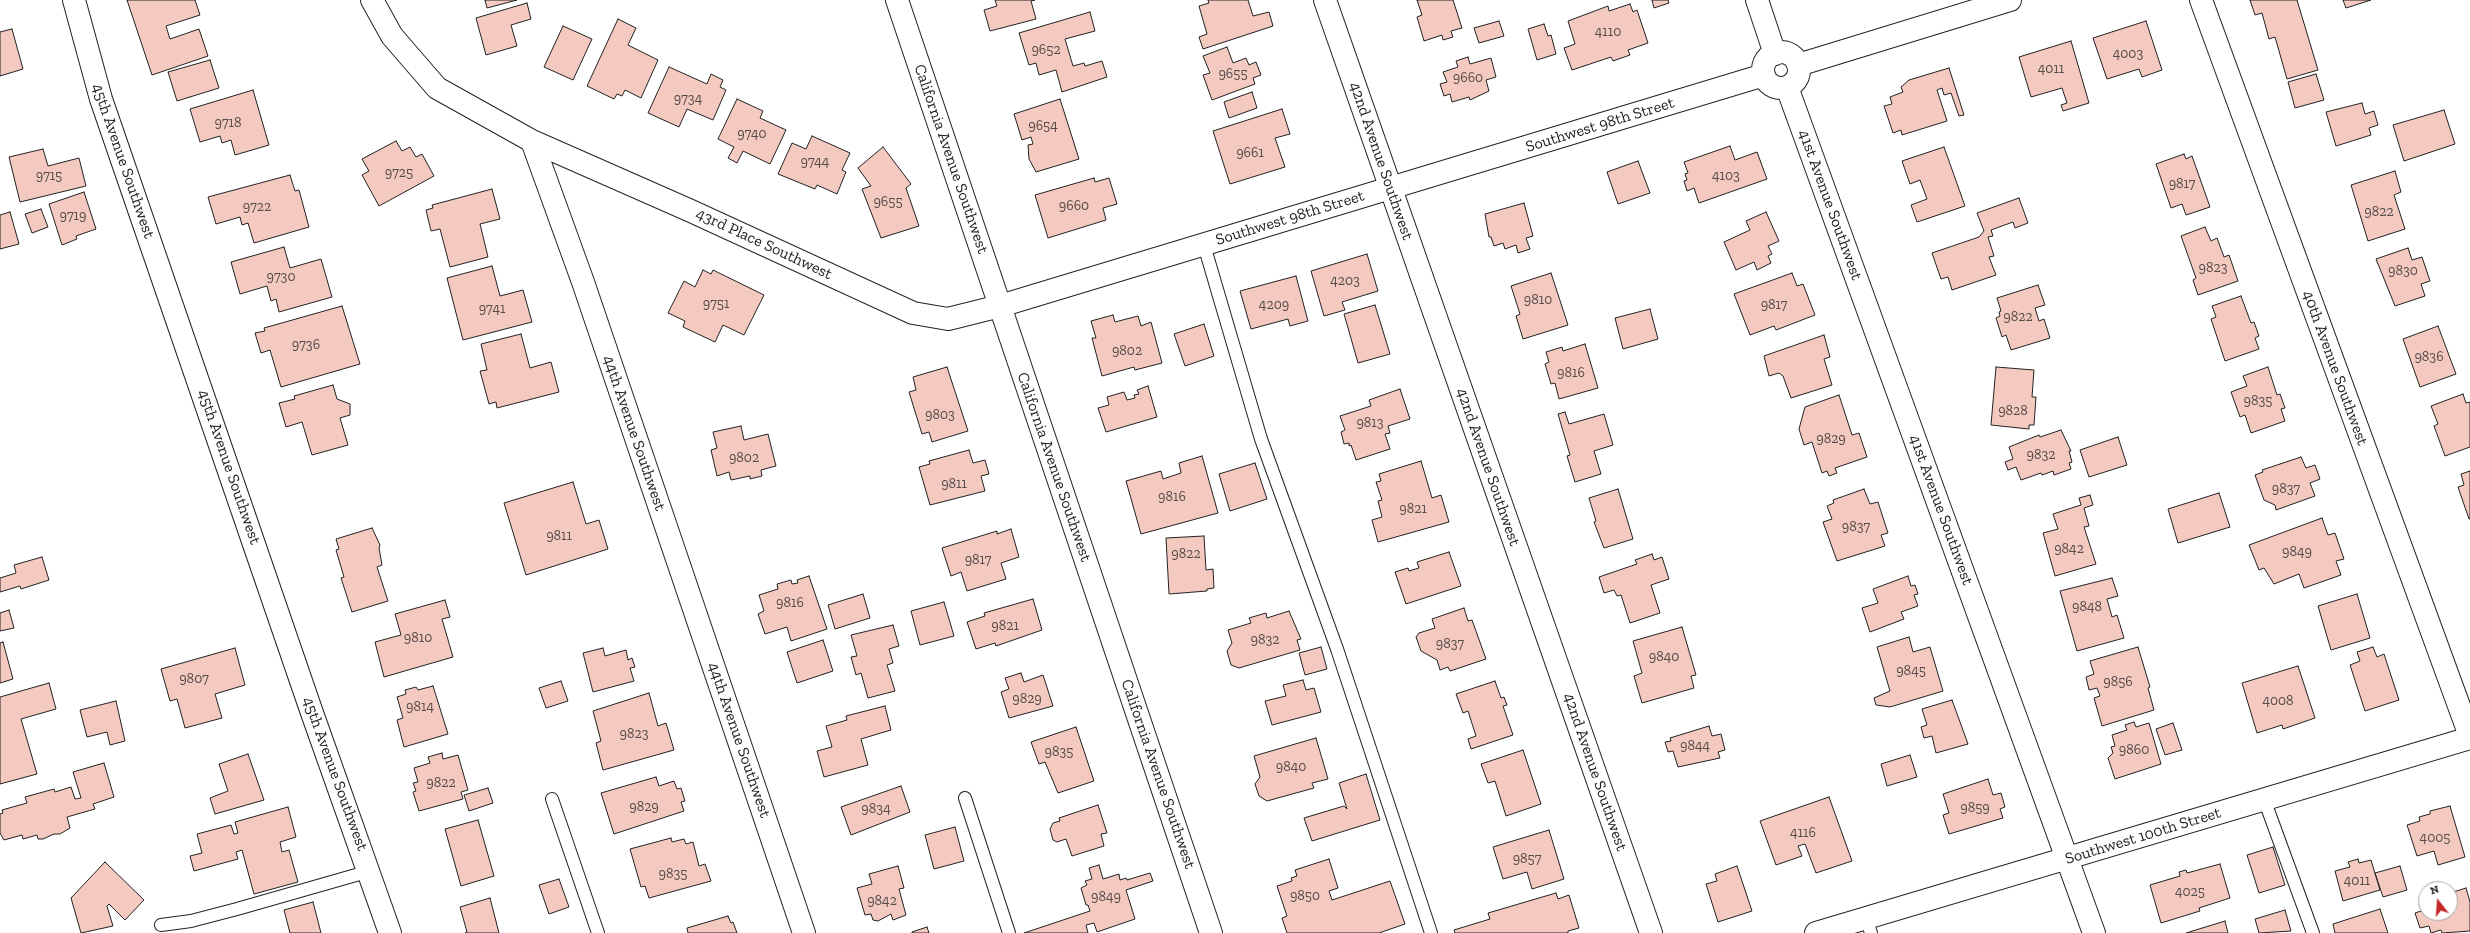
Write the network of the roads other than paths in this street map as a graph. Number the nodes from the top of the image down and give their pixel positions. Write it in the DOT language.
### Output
graph roads {
  1 [pos="74,0"];
  2 [pos="372,0"];
  3 [pos="897,0"];
  4 [pos="1325,0"];
  5 [pos="1757,0"];
  6 [pos="2010,0"];
  7 [pos="2201,0"];
  8 [pos="1775,54"];
  9 [pos="1798,65"];
  10 [pos="1764,75"];
  11 [pos="1787,87"];
  12 [pos="532,141"];
  13 [pos="1390,188"];
  14 [pos="1204,245"];
  15 [pos="1000,306"];
  16 [pos="2470,737"];
  17 [pos="965,798"];
  18 [pos="552,799"];
  19 [pos="2264,799"];
  20 [pos="2067,859"];
  21 [pos="370,871"];
  22 [pos="161,925"];
  23 [pos="1869,926"];
  24 [pos="390,933"];
  25 [pos="598,933"];
  26 [pos="804,933"];
  27 [pos="1009,933"];
  28 [pos="1211,933"];
  29 [pos="1431,933"];
  30 [pos="1651,933"];
  31 [pos="1816,933"];
  32 [pos="2094,933"];
  33 [pos="2314,933"];
  1 -- 21 [label="street, 45th Avenue Southwest"];
  2 -- 12 [label="street"];
  3 -- 15 [label="street, California Avenue Southwest"];
  4 -- 13 [label="street, 42nd Avenue Southwest"];
  5 -- 8 [label="street"];
  6 -- 9 [label="street"];
  7 -- 16 [label="street, 40th Avenue Southwest"];
  8 -- 9 [label="street"];
  8 -- 10 [label="street"];
  9 -- 11 [label="street"];
  10 -- 11 [label="street"];
  10 -- 13 [label="street, Southwest 98th Street"];
  11 -- 20 [label="street, 41st Avenue Southwest"];
  12 -- 15 [label="street, 43rd Place Southwest"];
  12 -- 26 [label="street, 44th Avenue Southwest"];
  13 -- 14 [label="street, Southwest 98th Street"];
  13 -- 30 [label="street, 42nd Avenue Southwest"];
  14 -- 15 [label="street, Southwest 98th Street"];
  14 -- 29 [label="lane"];
  15 -- 28 [label="street, California Avenue Southwest"];
  16 -- 19 [label="street, Southwest 100th Street"];
  17 -- 27 [label="lane"];
  18 -- 25 [label="lane"];
  19 -- 20 [label="street, Southwest 100th Street"];
  19 -- 33 [label="lane"];
  20 -- 23 [label="street, Southwest 100th Street"];
  20 -- 32 [label="street, 41st Avenue Southwest"];
  21 -- 22 [label="lane"];
  21 -- 24 [label="street, 45th Avenue Southwest"];
  23 -- 31 [label="street, Southwest 100th Street"];
}
